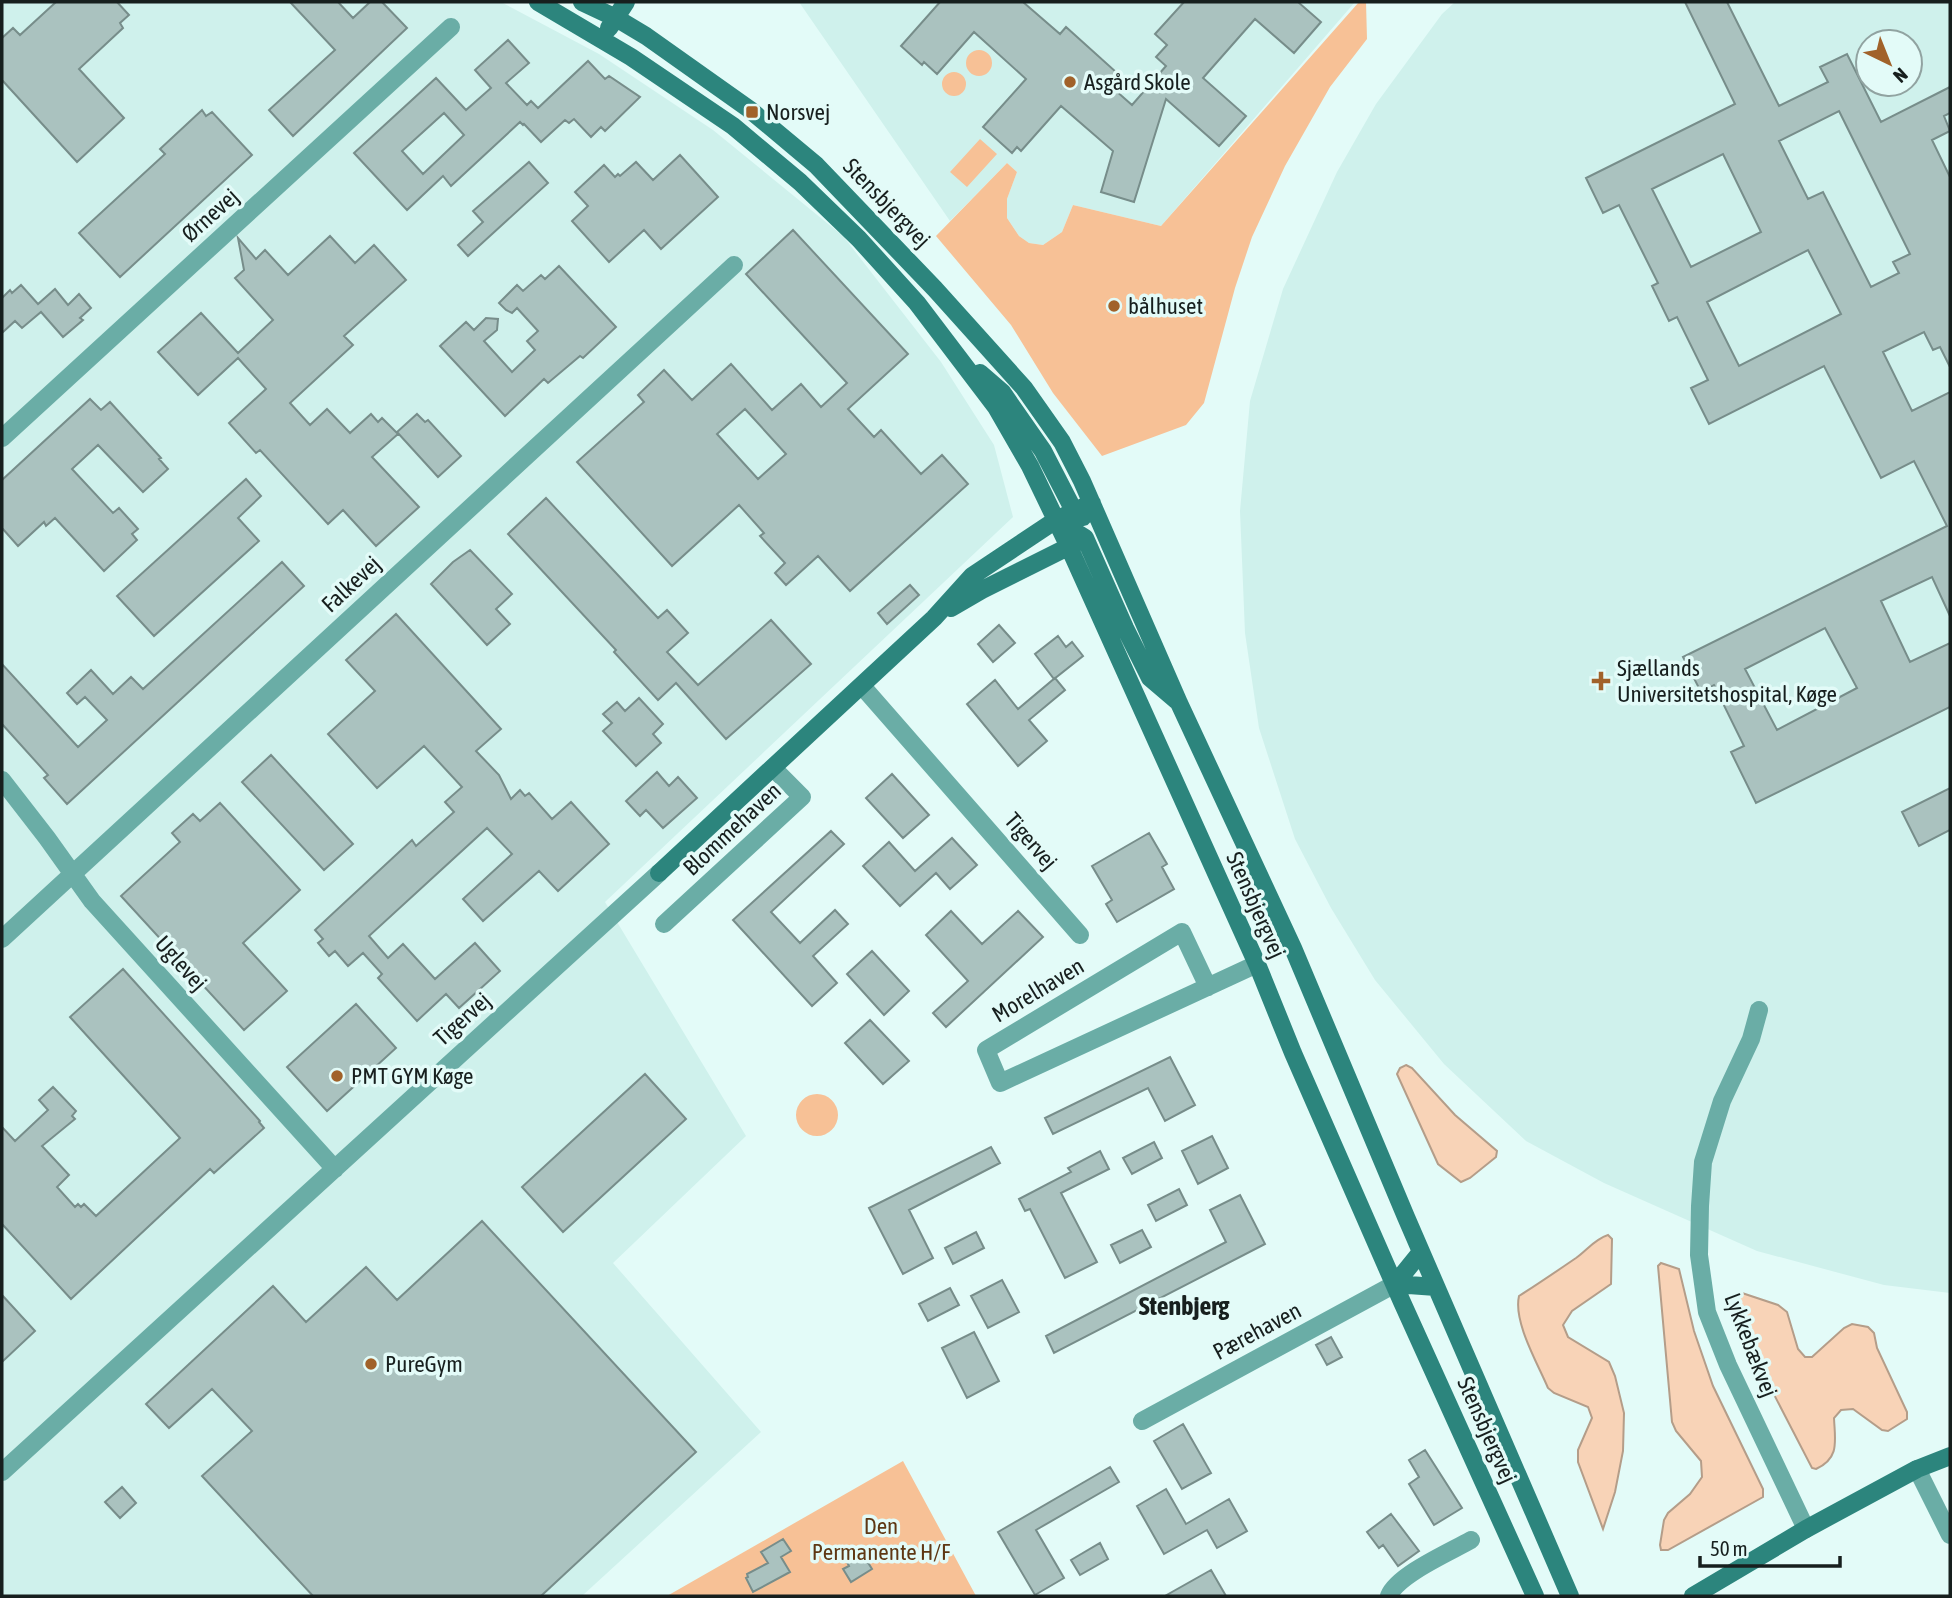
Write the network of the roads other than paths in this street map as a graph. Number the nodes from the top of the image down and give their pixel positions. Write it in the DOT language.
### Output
graph roads {
  1 [pos="538,2"];
  2 [pos="582,2"];
  3 [pos="626,2"];
  4 [pos="616,18"];
  5 [pos="451,27"];
  6 [pos="602,39"];
  7 [pos="734,265"];
  8 [pos="954,350"];
  9 [pos="2,438"];
  10 [pos="1092,503"];
  11 [pos="1074,511"];
  12 [pos="1056,520"];
  13 [pos="1103,530"];
  14 [pos="1077,543"];
  15 [pos="934,618"];
  16 [pos="862,686"];
  17 [pos="1179,704"];
  18 [pos="773,768"];
  19 [pos="2,780"];
  20 [pos="73,875"];
  21 [pos="664,924"];
  22 [pos="1080,935"];
  23 [pos="2,939"];
  24 [pos="1256,964"];
  25 [pos="1208,987"];
  26 [pos="1759,1010"];
  27 [pos="335,1169"];
  28 [pos="1421,1252"];
  29 [pos="1395,1284"];
  30 [pos="1436,1287"];
  31 [pos="1142,1421"];
  32 [pos="1950,1455"];
  33 [pos="1917,1469"];
  34 [pos="2,1472"];
  35 [pos="1806,1529"];
  36 [pos="1950,1535"];
  37 [pos="1471,1540"];
  38 [pos="1389,1596"];
  39 [pos="1535,1596"];
  40 [pos="1570,1596"];
  41 [pos="1693,1596"];
  1 -- 6 [label="street, Stensbjergvej"];
  2 -- 4 [label="street, Stensbjergvej"];
  3 -- 4 [label="street"];
  4 -- 6 [label="street"];
  4 -- 10 [label="street, Stensbjergvej"];
  5 -- 9 [label="street, Ørnevej"];
  6 -- 8 [label="street, Stensbjergvej"];
  7 -- 20 [label="street, Falkevej"];
  8 -- 11 [label="street, Stensbjergvej"];
  8 -- 12 [label="street, Stensbjergvej"];
  10 -- 11 [label="street"];
  10 -- 13 [label="street, Stensbjergvej"];
  11 -- 12 [label="street"];
  11 -- 13 [label="street, Stensbjergvej"];
  12 -- 14 [label="street, Stensbjergvej"];
  12 -- 15 [label="street, Tigervej"];
  13 -- 14 [label="street"];
  13 -- 17 [label="street, Stensbjergvej"];
  14 -- 15 [label="street, Tigervej"];
  14 -- 17 [label="street, Stensbjergvej"];
  14 -- 24 [label="street, Stensbjergvej"];
  15 -- 16 [label="street, Tigervej"];
  16 -- 18 [label="street, Tigervej"];
  16 -- 22 [label="street, Tigervej"];
  17 -- 28 [label="street, Stensbjergvej"];
  18 -- 21 [label="street, Blommehaven"];
  18 -- 27 [label="street, Tigervej"];
  19 -- 20 [label="street, Uglevej"];
  20 -- 23 [label="street, Falkevej"];
  20 -- 27 [label="street, Uglevej"];
  24 -- 25 [label="street, Morelhaven"];
  24 -- 29 [label="street, Stensbjergvej"];
  25 -- 25 [label="street, Morelhaven"];
  26 -- 35 [label="street, Lykkebækvej"];
  27 -- 34 [label="street, Tigervej"];
  28 -- 29 [label="street"];
  28 -- 30 [label="street, Stensbjergvej"];
  29 -- 30 [label="street"];
  29 -- 31 [label="street, Pærehaven"];
  29 -- 39 [label="street, Stensbjergvej"];
  30 -- 40 [label="street, Stensbjergvej"];
  32 -- 33 [label="street"];
  33 -- 35 [label="street"];
  33 -- 36 [label="street"];
  35 -- 41 [label="street"];
  37 -- 38 [label="street"];
}
